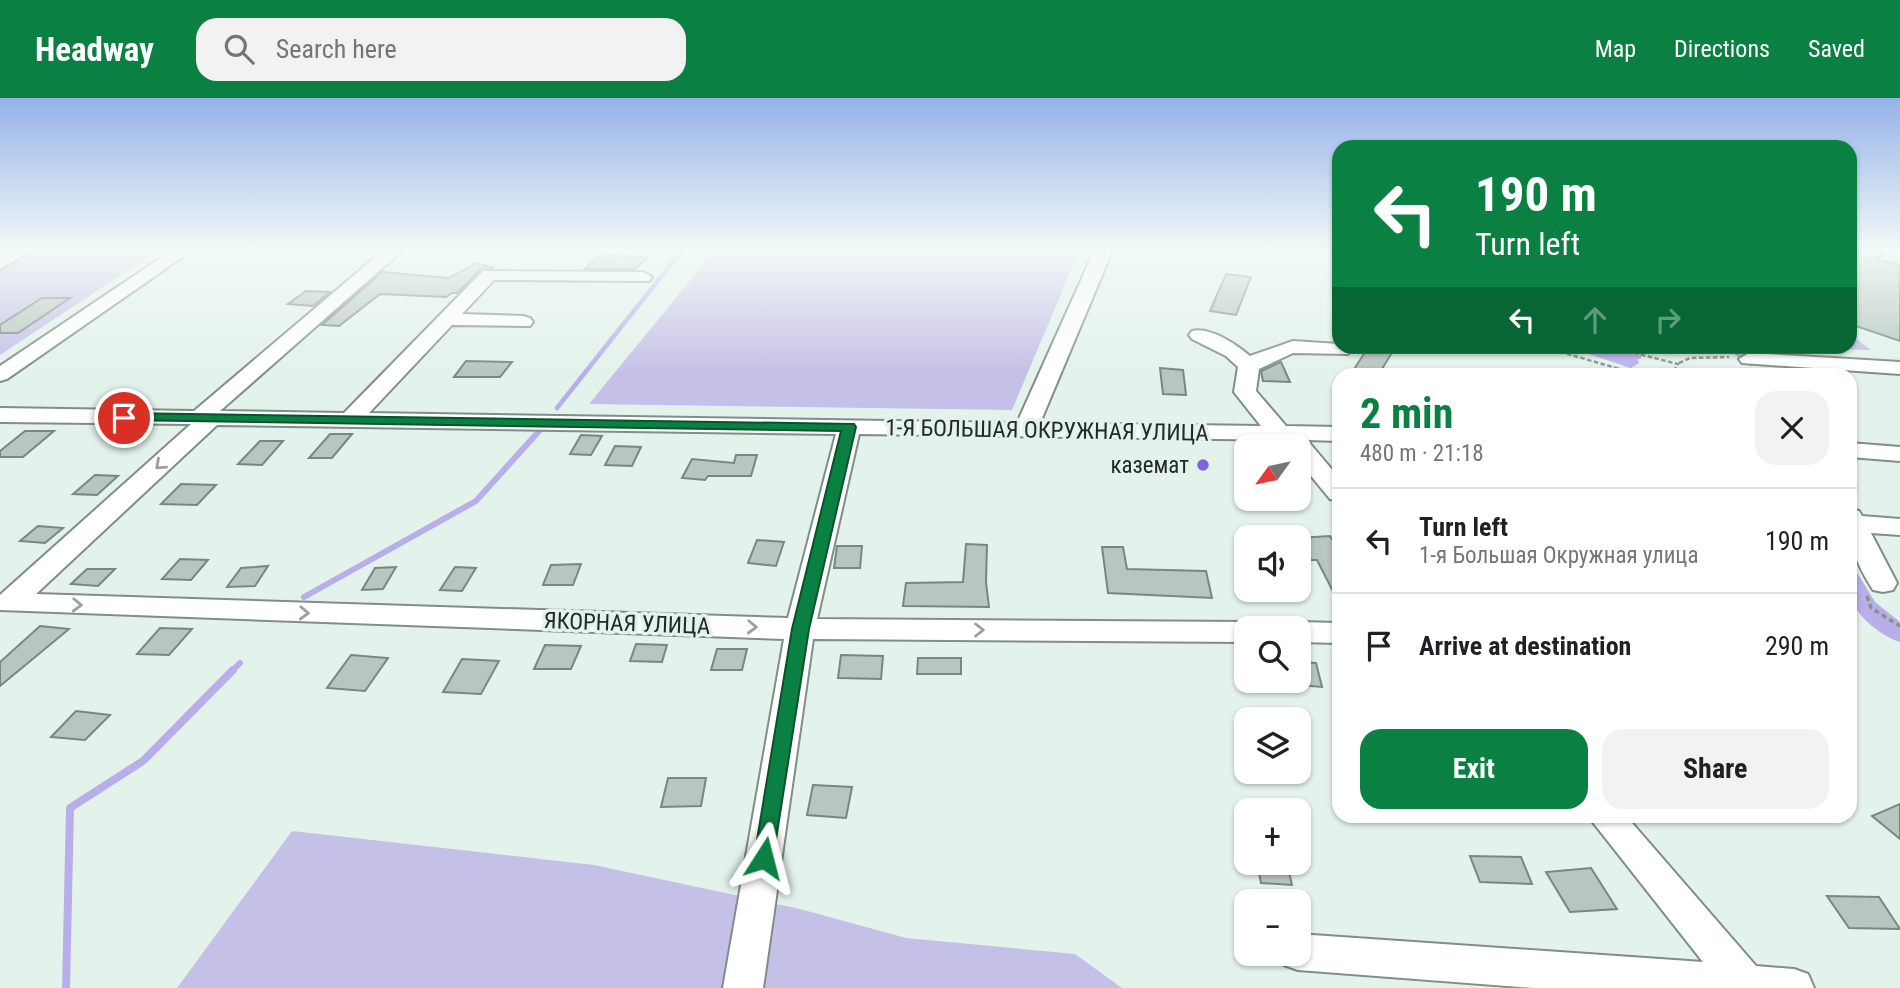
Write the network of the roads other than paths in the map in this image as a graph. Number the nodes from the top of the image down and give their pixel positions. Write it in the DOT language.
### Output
graph roads {
  1 [pos="124,291"];
  2 [pos="349,291"];
  3 [pos="474,291"];
  4 [pos="1086,291"];
  5 [pos="447,319"];
  6 [pos="523,322"];
  7 [pos="1199,335"];
  8 [pos="1332,348"];
  9 [pos="0,359"];
  10 [pos="23,359"];
  11 [pos="1745,359"];
  12 [pos="1250,366"];
  13 [pos="1900,368"];
  14 [pos="0,375"];
  15 [pos="0,415"];
  16 [pos="204,419"];
  17 [pos="349,421"];
  18 [pos="849,427"];
  19 [pos="1026,429"];
  20 [pos="1284,433"];
  21 [pos="1332,434"];
  22 [pos="1857,451"];
  23 [pos="1900,454"];
  24 [pos="1332,486"];
  25 [pos="1857,522"];
  26 [pos="1900,527"];
  27 [pos="1857,531"];
  28 [pos="1883,583"];
  29 [pos="800,629"];
  30 [pos="1234,632"];
  31 [pos="1311,632"];
  32 [pos="1332,632"];
  33 [pos="1611,823"];
  34 [pos="760,884"];
  35 [pos="1311,953"];
  36 [pos="1745,984"];
  37 [pos="743,988"];
  38 [pos="1794,988"];
  1 -- 10 [label="street"];
  2 -- 16 [label="street"];
  3 -- 5 [label="street"];
  4 -- 19 [label="street"];
  5 -- 6 [label="street"];
  5 -- 17 [label="street"];
  7 -- 12 [label="street"];
  8 -- 12 [label="street"];
  9 -- 10 [label="street"];
  10 -- 14 [label="street"];
  11 -- 13 [label="street"];
  12 -- 20 [label="street"];
  15 -- 16 [label="street, 1-Я БОЛЬШАЯ ОКРУЖНАЯ УЛИЦА"];
  16 -- 17 [label="street, 1-Я БОЛЬШАЯ ОКРУЖНАЯ УЛИЦА"];
  16 -- 29 [label="street, ЯКОРНАЯ УЛИЦА, one-way"];
  17 -- 18 [label="street, 1-Я БОЛЬШАЯ ОКРУЖНАЯ УЛИЦА"];
  18 -- 19 [label="street, 1-Я БОЛЬШАЯ ОКРУЖНАЯ УЛИЦА"];
  18 -- 29 [label="street"];
  19 -- 20 [label="street, 1-Я БОЛЬШАЯ ОКРУЖНАЯ УЛИЦА"];
  20 -- 21 [label="street, 1-Я БОЛЬШАЯ ОКРУЖНАЯ УЛИЦА"];
  20 -- 24 [label="street"];
  22 -- 23 [label="street"];
  25 -- 26 [label="street"];
  27 -- 28 [label="street"];
  29 -- 30 [label="street, ЯКОРНАЯ УЛИЦА, one-way"];
  29 -- 34 [label="street"];
  31 -- 32 [label="street"];
  33 -- 36 [label="street"];
  34 -- 37 [label="lane"];
  35 -- 36 [label="street"];
  36 -- 38 [label="street"];
}
